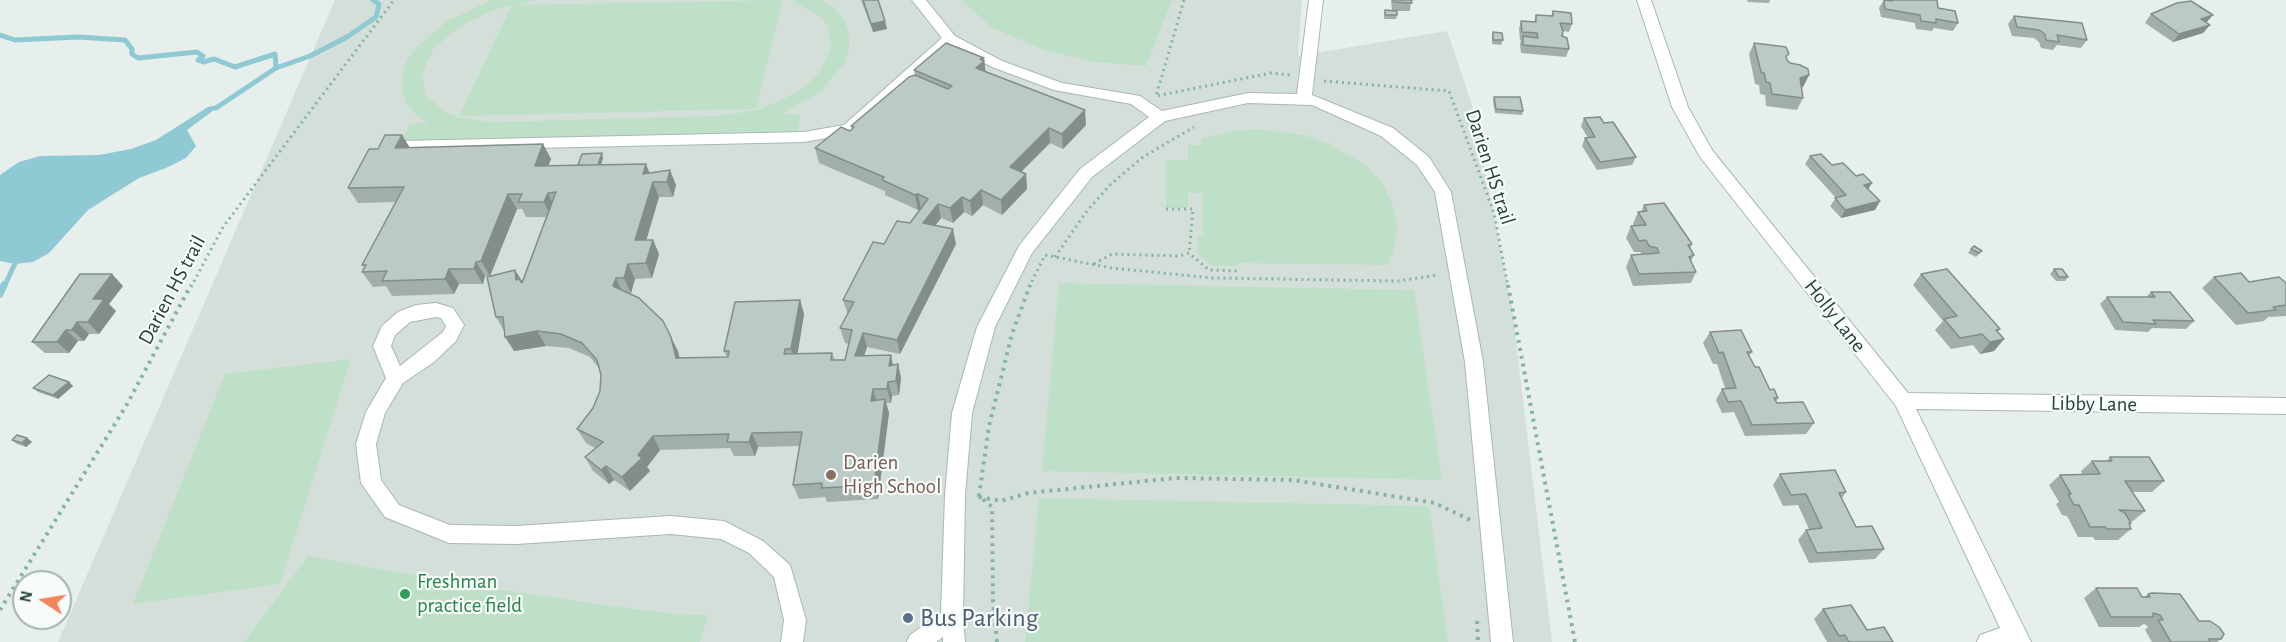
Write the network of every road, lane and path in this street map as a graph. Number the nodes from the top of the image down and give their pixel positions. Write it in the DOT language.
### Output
graph roads {
  1 [pos="394,0"];
  2 [pos="919,0"];
  3 [pos="1184,0"];
  4 [pos="1316,0"];
  5 [pos="1644,0"];
  6 [pos="950,39"];
  7 [pos="1306,78"];
  8 [pos="1304,100"];
  9 [pos="1160,117"];
  10 [pos="1198,125"];
  11 [pos="399,146"];
  12 [pos="1166,209"];
  13 [pos="1189,253"];
  14 [pos="1055,257"];
  15 [pos="1094,265"];
  16 [pos="1239,271"];
  17 [pos="1443,275"];
  18 [pos="396,378"];
  19 [pos="1902,402"];
  20 [pos="2286,406"];
  21 [pos="968,494"];
  22 [pos="979,496"];
  23 [pos="1470,509"];
  24 [pos="1471,520"];
  25 [pos="1472,531"];
  26 [pos="0,610"];
  27 [pos="952,618"];
  28 [pos="1477,620"];
  29 [pos="2019,641"];
  30 [pos="792,642"];
  31 [pos="918,642"];
  32 [pos="954,642"];
  33 [pos="997,642"];
  34 [pos="1478,642"];
  35 [pos="1502,642"];
  36 [pos="1575,642"];
  37 [pos="1988,642"];
  1 -- 26 [label="path, Darien HS trail"];
  2 -- 6 [label="street"];
  3 -- 7 [label="path, Darien HS trail"];
  4 -- 7 [label="street"];
  5 -- 19 [label="street, Holly Lane"];
  6 -- 9 [label="street"];
  6 -- 11 [label="street"];
  7 -- 8 [label="street"];
  7 -- 36 [label="path, Darien HS trail"];
  8 -- 9 [label="street"];
  8 -- 35 [label="street"];
  9 -- 27 [label="street"];
  10 -- 14 [label="path"];
  12 -- 13 [label="path"];
  13 -- 15 [label="path"];
  13 -- 16 [label="path"];
  14 -- 15 [label="path"];
  14 -- 22 [label="path"];
  15 -- 17 [label="path"];
  18 -- 30 [label="street"];
  19 -- 20 [label="street, Libby Lane"];
  19 -- 29 [label="street, Holly Lane"];
  21 -- 22 [label="path"];
  22 -- 24 [label="path"];
  22 -- 33 [label="path"];
  23 -- 24 [label="path"];
  24 -- 25 [label="path"];
  27 -- 31 [label="street"];
  27 -- 32 [label="street"];
  28 -- 34 [label="path"];
  29 -- 37 [label="street, Holly Lane"];
}
